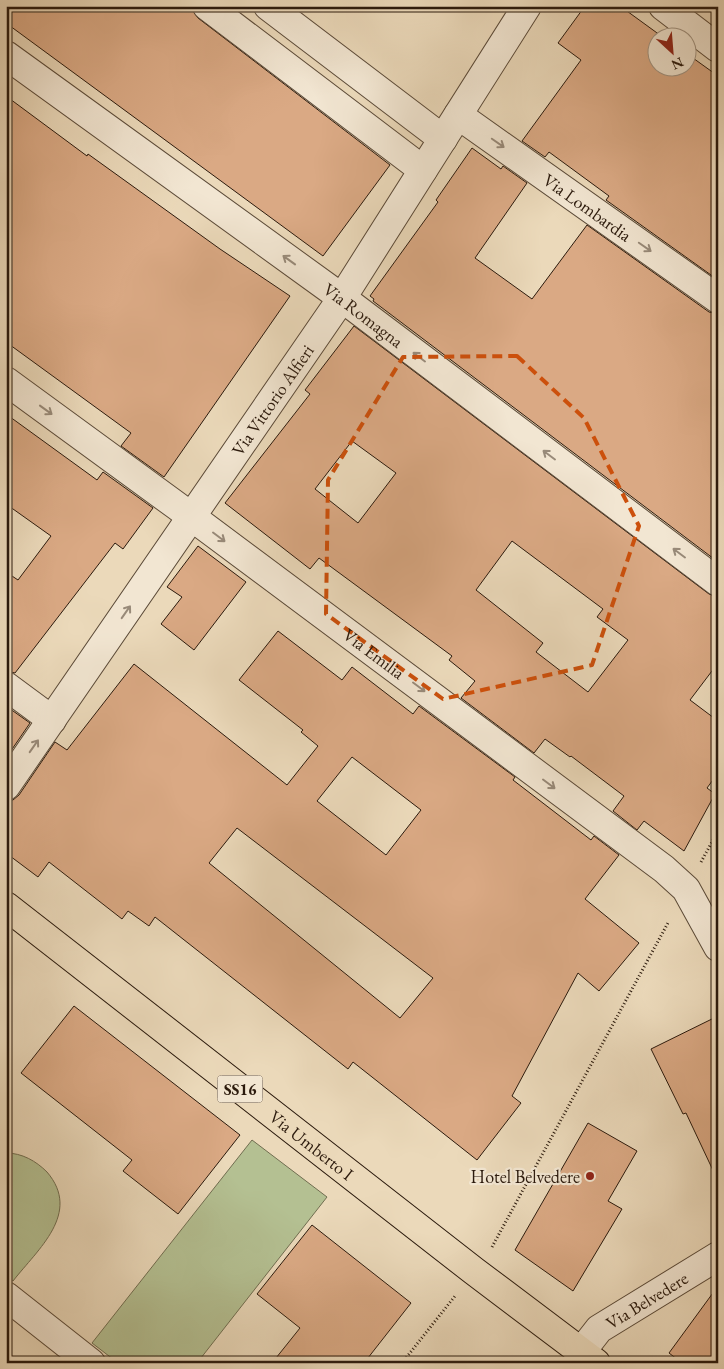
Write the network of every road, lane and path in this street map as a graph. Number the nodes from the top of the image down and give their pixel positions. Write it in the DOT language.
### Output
graph roads {
  1 [pos="207,6"];
  2 [pos="268,6"];
  3 [pos="663,6"];
  4 [pos="526,7"];
  5 [pos="718,48"];
  6 [pos="6,55"];
  7 [pos="458,115"];
  8 [pos="443,139"];
  9 [pos="423,170"];
  10 [pos="342,298"];
  11 [pos="718,298"];
  12 [pos="6,381"];
  13 [pos="192,517"];
  14 [pos="718,582"];
  15 [pos="6,686"];
  16 [pos="52,720"];
  17 [pos="6,786"];
  18 [pos="718,831"];
  19 [pos="696,870"];
  20 [pos="6,906"];
  21 [pos="669,920"];
  22 [pos="718,947"];
  23 [pos="492,1247"];
  24 [pos="718,1256"];
  25 [pos="6,1296"];
  26 [pos="456,1296"];
  27 [pos="589,1357"];
  28 [pos="91,1363"];
  29 [pos="402,1363"];
  1 -- 9 [label="street"];
  2 -- 8 [label="street"];
  3 -- 5 [label="street"];
  4 -- 7 [label="street, Via Vittorio Alfieri"];
  10 -- 6 [label="street, Via Romagna, one-way"];
  7 -- 8 [label="street, Via Vittorio Alfieri"];
  7 -- 11 [label="street, Via Lombardia, one-way"];
  8 -- 9 [label="street, Via Vittorio Alfieri"];
  9 -- 10 [label="street, Via Vittorio Alfieri"];
  10 -- 13 [label="street, Via Vittorio Alfieri"];
  14 -- 10 [label="street, Via Romagna, one-way"];
  12 -- 13 [label="street, Via Emilia, one-way"];
  16 -- 13 [label="street, Via Vittorio Alfieri, one-way"];
  13 -- 22 [label="street, Via Emilia, one-way"];
  15 -- 16 [label="street"];
  17 -- 16 [label="street, Via Vittorio Alfieri, one-way"];
  18 -- 19 [label="path"];
  20 -- 27 [label="main road, Via Umberto I / SS16"];
  21 -- 23 [label="path"];
  24 -- 27 [label="street, Via Belvedere"];
  25 -- 28 [label="street"];
  26 -- 29 [label="path"];
}
